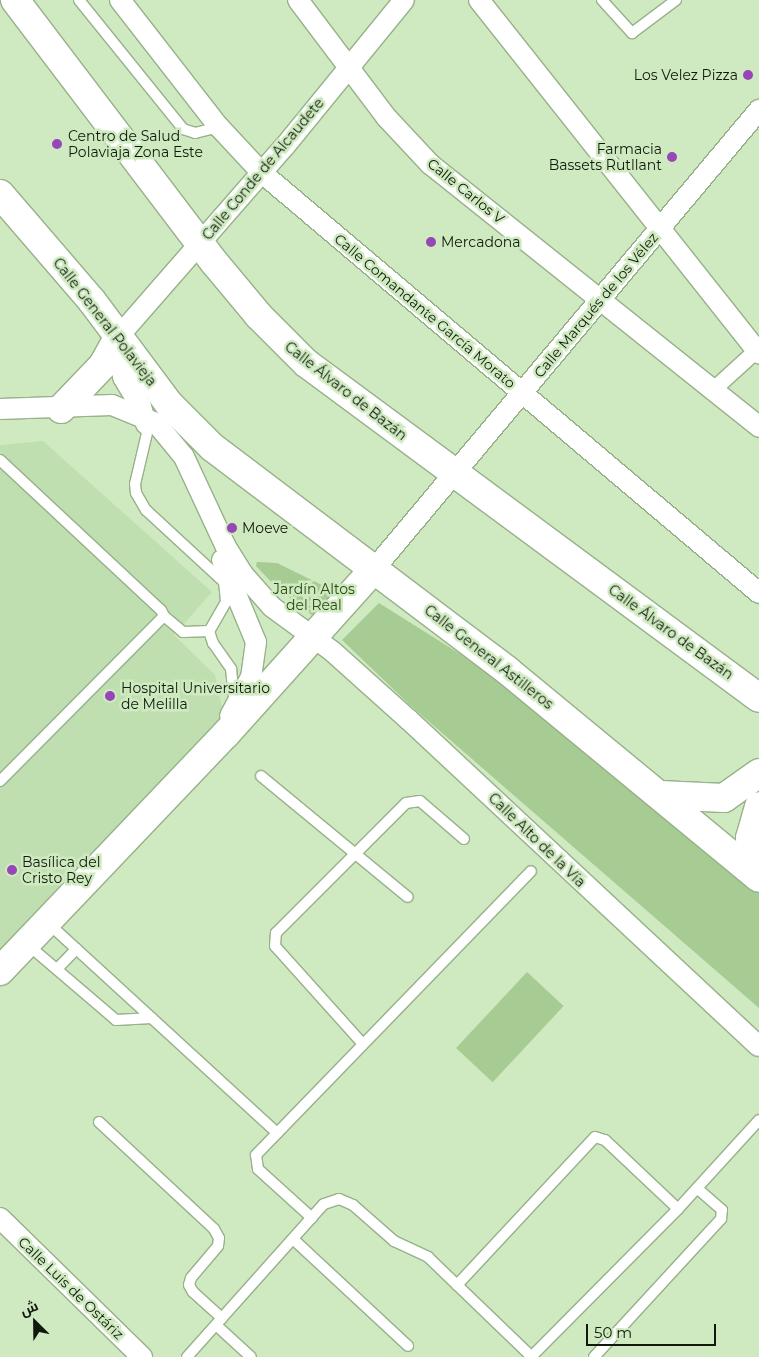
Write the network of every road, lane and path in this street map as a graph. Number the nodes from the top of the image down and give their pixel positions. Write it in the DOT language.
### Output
graph roads {
  1 [pos="15,0"];
  2 [pos="79,0"];
  3 [pos="120,0"];
  4 [pos="298,0"];
  5 [pos="404,0"];
  6 [pos="479,0"];
  7 [pos="602,0"];
  8 [pos="676,0"];
  9 [pos="348,66"];
  10 [pos="759,110"];
  11 [pos="219,127"];
  12 [pos="262,172"];
  13 [pos="0,194"];
  14 [pos="661,227"];
  15 [pos="200,244"];
  16 [pos="601,299"];
  17 [pos="119,336"];
  18 [pos="758,351"];
  19 [pos="711,391"];
  20 [pos="523,393"];
  21 [pos="61,409"];
  22 [pos="3,410"];
  23 [pos="759,427"];
  24 [pos="148,429"];
  25 [pos="178,447"];
  26 [pos="212,447"];
  27 [pos="0,460"];
  28 [pos="454,474"];
  29 [pos="375,568"];
  30 [pos="759,593"];
  31 [pos="164,616"];
  32 [pos="209,631"];
  33 [pos="304,631"];
  34 [pos="759,698"];
  35 [pos="229,723"];
  36 [pos="759,773"];
  37 [pos="261,776"];
  38 [pos="0,781"];
  39 [pos="661,795"];
  40 [pos="759,806"];
  41 [pos="464,839"];
  42 [pos="356,854"];
  43 [pos="531,871"];
  44 [pos="758,877"];
  45 [pos="408,897"];
  46 [pos="47,922"];
  47 [pos="26,944"];
  48 [pos="76,949"];
  49 [pos="57,969"];
  50 [pos="0,971"];
  51 [pos="152,1018"];
  52 [pos="362,1043"];
  53 [pos="759,1046"];
  54 [pos="759,1120"];
  55 [pos="99,1122"];
  56 [pos="277,1132"];
  57 [pos="697,1188"];
  58 [pos="678,1209"];
  59 [pos="0,1218"];
  60 [pos="312,1218"];
  61 [pos="293,1239"];
  62 [pos="457,1285"];
  63 [pos="219,1322"];
  64 [pos="408,1346"];
  65 [pos="142,1357"];
  66 [pos="187,1357"];
  67 [pos="251,1357"];
  68 [pos="532,1357"];
  69 [pos="594,1357"];
  1 -- 15 [label="main road, Calle Álvaro de Bazán"];
  2 -- 11 [label="lane"];
  3 -- 11 [label="street, Calle Comandante García Morato"];
  4 -- 9 [label="street, Calle Carlos V"];
  5 -- 9 [label="street, Calle Conde de Alcaudete"];
  6 -- 14 [label="street"];
  7 -- 8 [label="lane"];
  9 -- 12 [label="street, Calle Conde de Alcaudete"];
  9 -- 16 [label="street, Calle Carlos V"];
  10 -- 14 [label="street, Calle Marqués de los Vélez"];
  11 -- 12 [label="street, Calle Comandante García Morato"];
  12 -- 15 [label="street, Calle Conde de Alcaudete"];
  12 -- 20 [label="street, Calle Comandante García Morato"];
  13 -- 17 [label="main road, Calle General Polavieja"];
  14 -- 16 [label="street, Calle Marqués de los Vélez"];
  14 -- 18 [label="street"];
  15 -- 17 [label="street, Calle Conde de Alcaudete"];
  15 -- 28 [label="main road, Calle Álvaro de Bazán"];
  16 -- 19 [label="street, Calle Carlos V"];
  16 -- 20 [label="street, Calle Marqués de los Vélez"];
  17 -- 21 [label="main road"];
  17 -- 24 [label="street"];
  17 -- 26 [label="main road, Calle General Polavieja"];
  18 -- 19 [label="street"];
  19 -- 23 [label="street, Calle Carlos V"];
  20 -- 28 [label="street, Calle Marqués de los Vélez"];
  20 -- 30 [label="street, Calle Comandante García Morato"];
  21 -- 22 [label="street"];
  21 -- 24 [label="street"];
  22 -- 24 [label="street"];
  24 -- 25 [label="street, Calle Alto de la Vía"];
  24 -- 32 [label="lane"];
  24 -- 35 [label="street"];
  25 -- 26 [label="street"];
  25 -- 33 [label="street, Calle Alto de la Vía"];
  26 -- 29 [label="main road, Calle General Astilleros"];
  27 -- 31 [label="lane"];
  28 -- 29 [label="street, Calle Marqués de los Vélez"];
  28 -- 34 [label="main road, Calle Álvaro de Bazán"];
  29 -- 33 [label="main road"];
  29 -- 39 [label="main road, Calle General Astilleros"];
  31 -- 32 [label="lane"];
  31 -- 38 [label="lane"];
  32 -- 35 [label="lane"];
  33 -- 35 [label="main road"];
  33 -- 53 [label="street, Calle Alto de la Vía"];
  35 -- 46 [label="main road"];
  36 -- 39 [label="main road"];
  37 -- 42 [label="lane"];
  39 -- 44 [label="main road, Calle General Astilleros"];
  40 -- 44 [label="main road"];
  41 -- 42 [label="lane"];
  42 -- 45 [label="lane"];
  42 -- 52 [label="lane"];
  43 -- 52 [label="lane"];
  46 -- 47 [label="main road"];
  46 -- 48 [label="lane"];
  47 -- 49 [label="lane"];
  47 -- 50 [label="main road"];
  48 -- 49 [label="lane"];
  48 -- 51 [label="lane"];
  49 -- 51 [label="lane"];
  51 -- 56 [label="lane"];
  52 -- 56 [label="lane"];
  54 -- 57 [label="lane"];
  55 -- 63 [label="lane"];
  56 -- 60 [label="lane"];
  57 -- 58 [label="lane"];
  57 -- 69 [label="lane"];
  58 -- 62 [label="lane"];
  58 -- 68 [label="lane"];
  59 -- 65 [label="street, Calle Luis de Ostáriz"];
  60 -- 61 [label="lane"];
  60 -- 62 [label="lane"];
  61 -- 63 [label="lane"];
  61 -- 64 [label="lane"];
  62 -- 68 [label="lane"];
  63 -- 66 [label="lane"];
  63 -- 67 [label="lane"];
}
